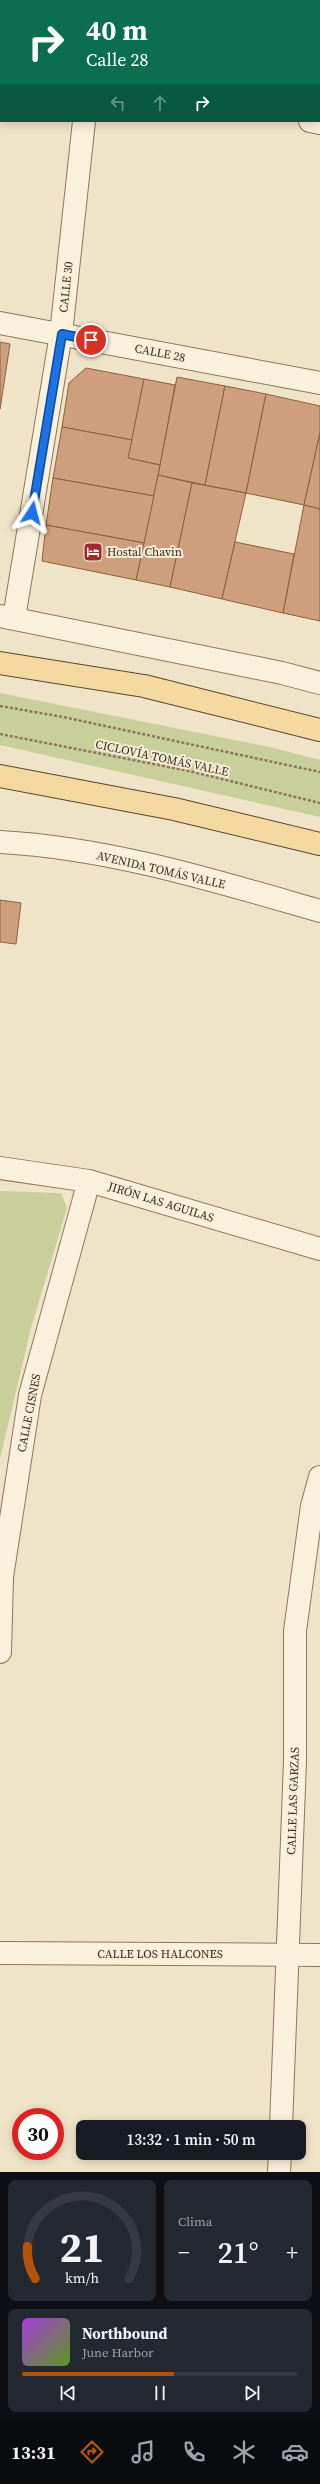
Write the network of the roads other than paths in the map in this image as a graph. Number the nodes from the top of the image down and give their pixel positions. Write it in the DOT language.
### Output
graph roads {
  1 [pos="84,122"];
  2 [pos="0,323"];
  3 [pos="62,334"];
  4 [pos="320,384"];
  5 [pos="7,617"];
  6 [pos="0,663"];
  7 [pos="320,683"];
  8 [pos="320,730"];
  9 [pos="0,776"];
  10 [pos="0,842"];
  11 [pos="320,844"];
  12 [pos="320,912"];
  13 [pos="0,1168"];
  14 [pos="89,1181"];
  15 [pos="320,1249"];
  16 [pos="320,1477"];
  17 [pos="0,1652"];
  18 [pos="0,1953"];
  19 [pos="288,1954"];
  20 [pos="320,1955"];
  21 [pos="281,2120"];
  22 [pos="280,2160"];
  23 [pos="279,2172"];
  1 -- 3 [label="street, CALLE 30"];
  2 -- 3 [label="street, CALLE 28"];
  3 -- 4 [label="street, CALLE 28"];
  3 -- 5 [label="street, CALLE 30"];
  5 -- 7 [label="street"];
  6 -- 8 [label="main road"];
  9 -- 11 [label="main road"];
  10 -- 12 [label="street, AVENIDA TOMÁS VALLE"];
  13 -- 14 [label="street, JIRÓN LAS AGUILAS"];
  14 -- 15 [label="street, JIRÓN LAS AGUILAS"];
  14 -- 17 [label="street, CALLE CISNES"];
  16 -- 19 [label="street, CALLE LAS GARZAS"];
  18 -- 19 [label="street, CALLE LOS HALCONES"];
  19 -- 20 [label="street, CALLE LOS HALCONES"];
  19 -- 21 [label="street, CALLE LAS GARZAS"];
  22 -- 23 [label="street"];
}
